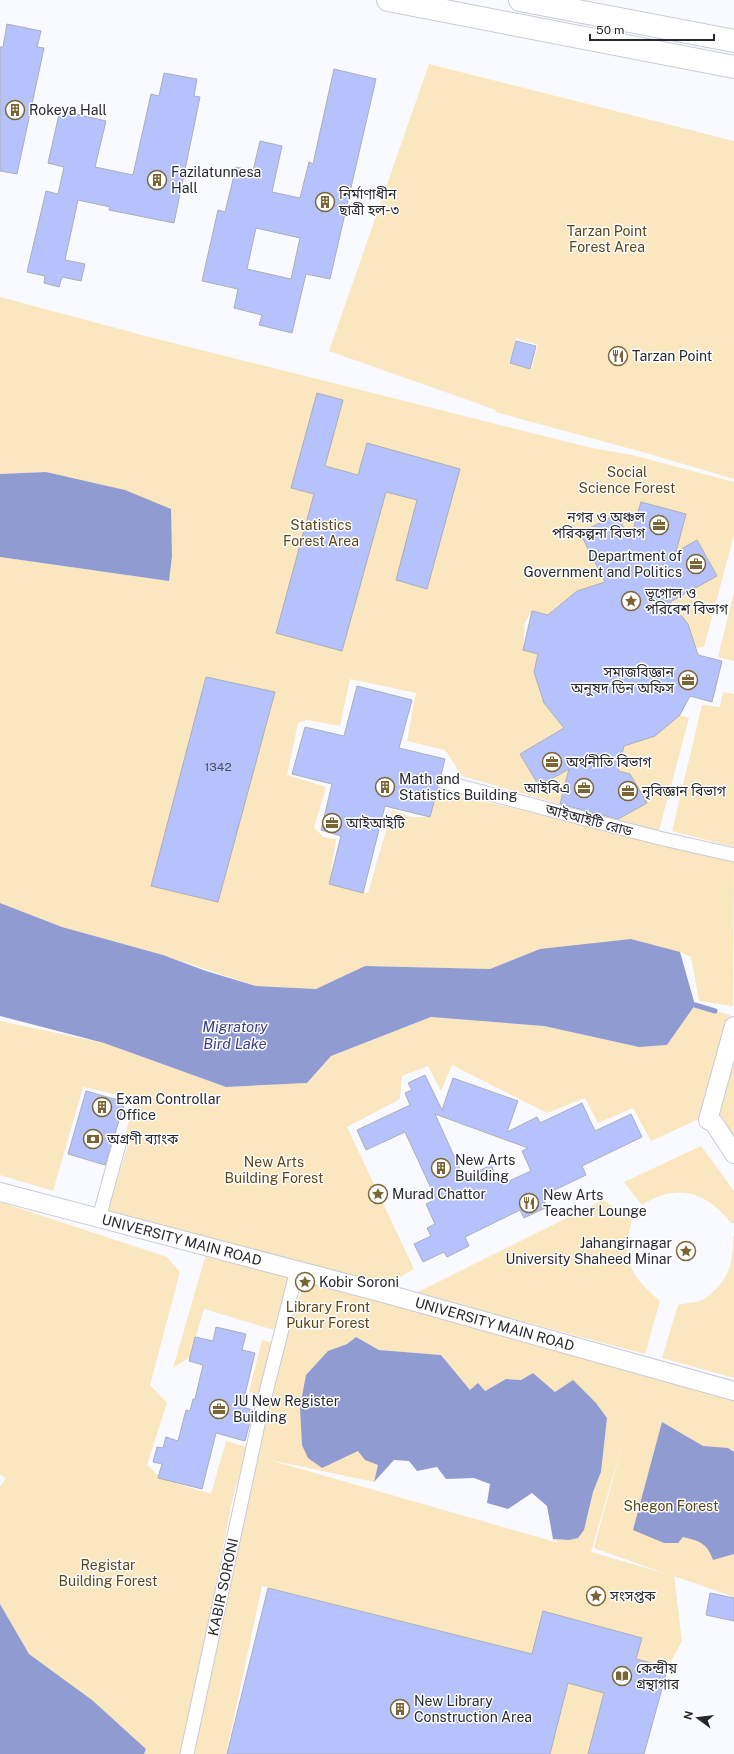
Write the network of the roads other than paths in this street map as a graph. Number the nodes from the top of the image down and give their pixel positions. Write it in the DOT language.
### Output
graph roads {
  1 [pos="388,0"];
  2 [pos="520,0"];
  3 [pos="602,15"];
  4 [pos="596,40"];
  5 [pos="734,41"];
  6 [pos="734,67"];
  7 [pos="444,782"];
  8 [pos="734,855"];
  9 [pos="734,1026"];
  10 [pos="734,1048"];
  11 [pos="711,1122"];
  12 [pos="120,1141"];
  13 [pos="734,1154"];
  14 [pos="0,1192"];
  15 [pos="99,1218"];
  16 [pos="297,1270"];
  17 [pos="734,1391"];
  18 [pos="187,1754"];
  1 -- 4 [label="highway"];
  2 -- 3 [label="highway"];
  3 -- 4 [label="highway"];
  3 -- 5 [label="highway"];
  4 -- 6 [label="highway"];
  7 -- 8 [label="street, আইআইটি রোড"];
  9 -- 11 [label="street"];
  10 -- 11 [label="street"];
  11 -- 13 [label="street"];
  12 -- 15 [label="street"];
  14 -- 15 [label="street, UNIVERSITY MAIN ROAD"];
  15 -- 16 [label="street, UNIVERSITY MAIN ROAD"];
  16 -- 17 [label="street, UNIVERSITY MAIN ROAD"];
  16 -- 18 [label="street, KABIR SORONI"];
}
